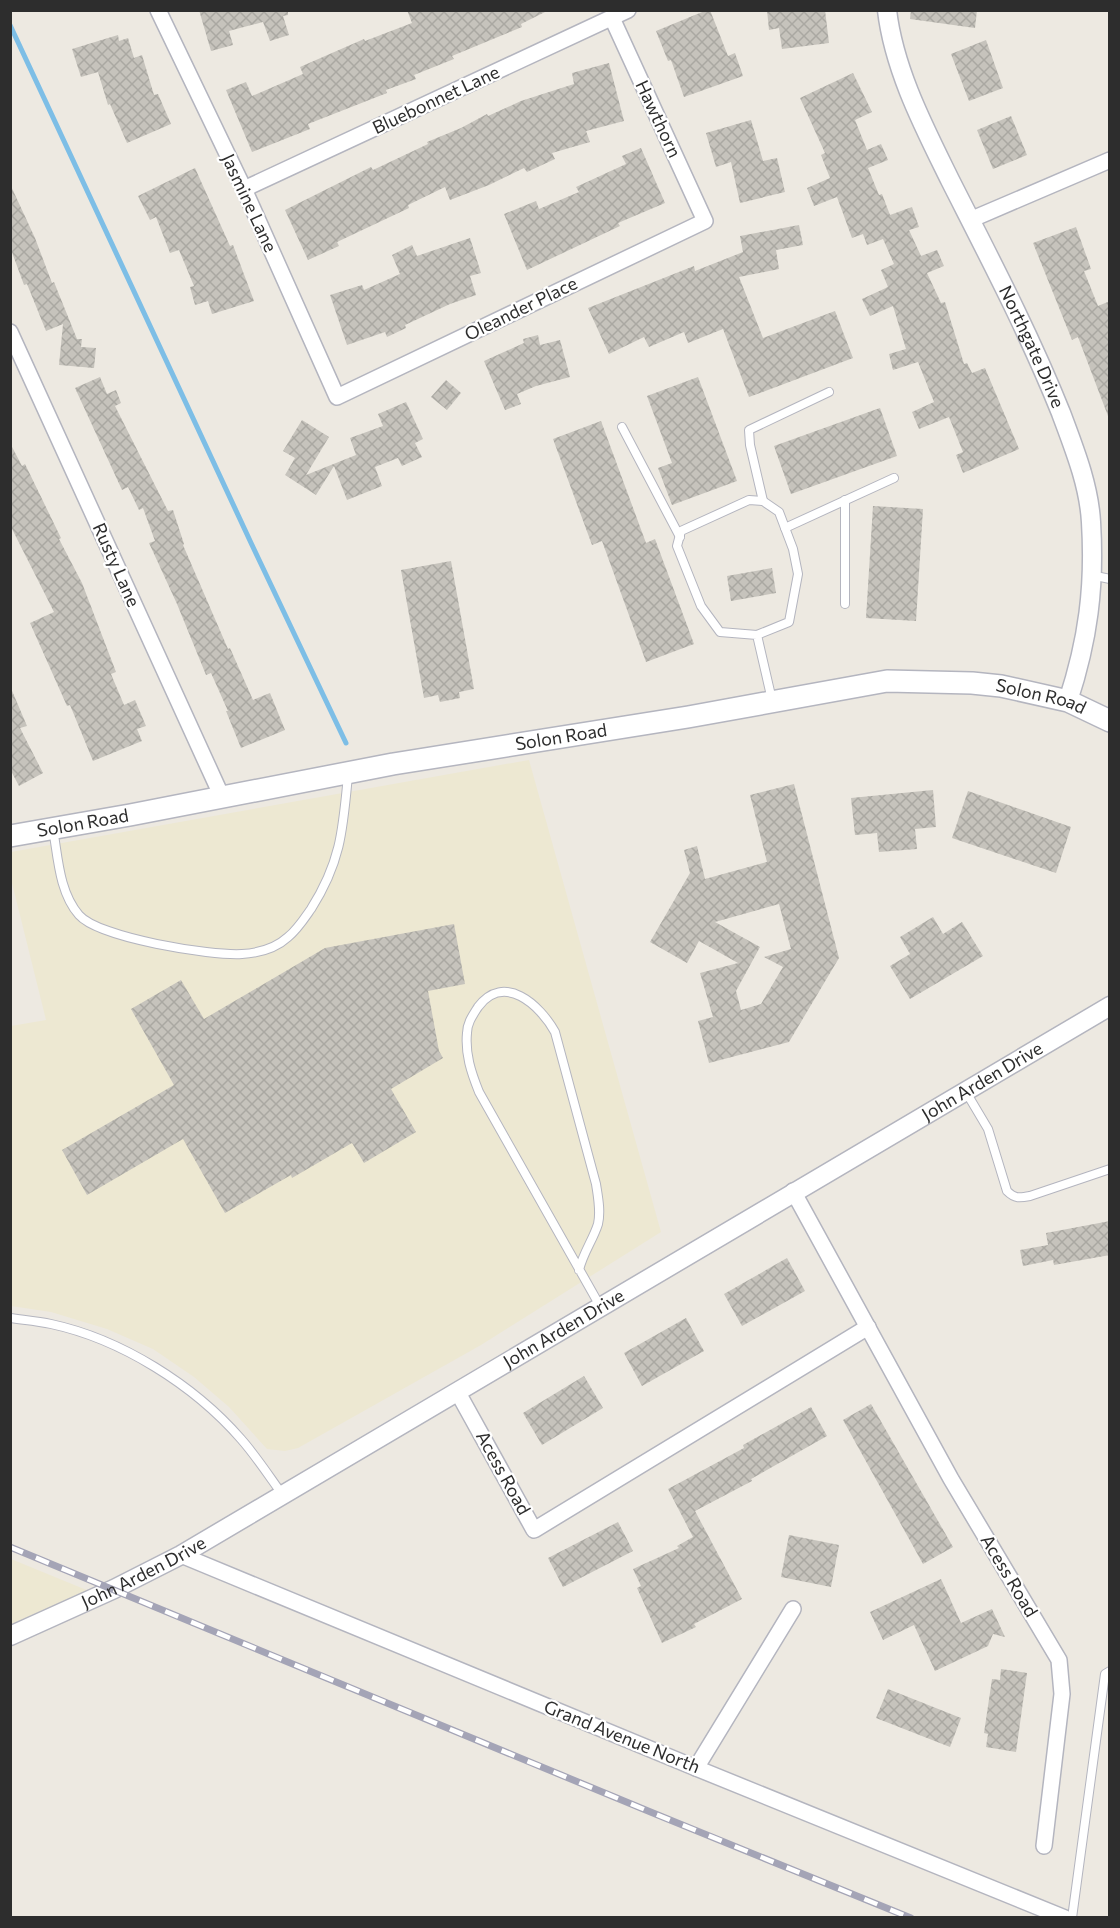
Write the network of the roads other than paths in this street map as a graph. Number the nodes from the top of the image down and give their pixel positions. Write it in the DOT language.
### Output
graph roads {
  1 [pos="158,10"];
  2 [pos="627,10"];
  3 [pos="887,10"];
  4 [pos="612,18"];
  5 [pos="1110,160"];
  6 [pos="244,189"];
  7 [pos="970,220"];
  8 [pos="705,221"];
  9 [pos="10,332"];
  10 [pos="829,392"];
  11 [pos="337,397"];
  12 [pos="622,427"];
  13 [pos="894,478"];
  14 [pos="845,500"];
  15 [pos="763,501"];
  16 [pos="784,528"];
  17 [pos="680,537"];
  18 [pos="1091,575"];
  19 [pos="1110,579"];
  20 [pos="845,604"];
  21 [pos="757,635"];
  22 [pos="1068,701"];
  23 [pos="772,702"];
  24 [pos="1110,721"];
  25 [pos="348,773"];
  26 [pos="222,797"];
  27 [pos="53,828"];
  28 [pos="10,836"];
  29 [pos="1110,1006"];
  30 [pos="965,1090"];
  31 [pos="1110,1169"];
  32 [pos="793,1191"];
  33 [pos="579,1270"];
  34 [pos="600,1308"];
  35 [pos="10,1318"];
  36 [pos="868,1327"];
  37 [pos="457,1391"];
  38 [pos="282,1494"];
  39 [pos="181,1555"];
  40 [pos="793,1609"];
  41 [pos="10,1636"];
  42 [pos="1110,1671"];
  43 [pos="696,1768"];
  44 [pos="1044,1846"];
  45 [pos="1065,1917"];
  46 [pos="1072,1917"];
  1 -- 6 [label="street, Jasmine Lane"];
  2 -- 4 [label="street, Bluebonnet Lane"];
  3 -- 7 [label="street, Northgate Drive"];
  4 -- 6 [label="street, Bluebonnet Lane"];
  4 -- 8 [label="street, Hawthorn"];
  5 -- 7 [label="street"];
  6 -- 11 [label="street, Jasmine Lane"];
  7 -- 18 [label="street, Northgate Drive"];
  8 -- 11 [label="street, Oleander Place"];
  9 -- 26 [label="street, Rusty Lane"];
  10 -- 15 [label="lane"];
  12 -- 17 [label="lane"];
  13 -- 14 [label="lane"];
  14 -- 16 [label="lane"];
  14 -- 20 [label="lane"];
  15 -- 16 [label="lane"];
  15 -- 17 [label="lane"];
  16 -- 21 [label="lane"];
  17 -- 21 [label="lane"];
  18 -- 19 [label="lane"];
  18 -- 22 [label="street, Northgate Drive"];
  21 -- 23 [label="lane"];
  22 -- 23 [label="main road, Solon Road"];
  22 -- 24 [label="main road, Solon Road"];
  23 -- 25 [label="main road, Solon Road"];
  25 -- 26 [label="main road, Solon Road"];
  25 -- 27 [label="lane"];
  26 -- 27 [label="main road, Solon Road"];
  27 -- 28 [label="main road, Solon Road"];
  29 -- 30 [label="street, John Arden Drive"];
  30 -- 31 [label="lane"];
  30 -- 32 [label="street, John Arden Drive"];
  32 -- 34 [label="street, John Arden Drive"];
  32 -- 36 [label="street, Acess Road"];
  33 -- 33 [label="lane"];
  33 -- 34 [label="lane"];
  34 -- 37 [label="street, John Arden Drive"];
  35 -- 38 [label="lane"];
  36 -- 37 [label="street, Acess Road"];
  36 -- 44 [label="street, Acess Road"];
  37 -- 38 [label="street, John Arden Drive"];
  38 -- 39 [label="street, John Arden Drive"];
  39 -- 41 [label="street, John Arden Drive"];
  39 -- 43 [label="street, Grand Avenue North"];
  40 -- 43 [label="street"];
  42 -- 46 [label="lane"];
  43 -- 45 [label="street, Grand Avenue North"];
}
